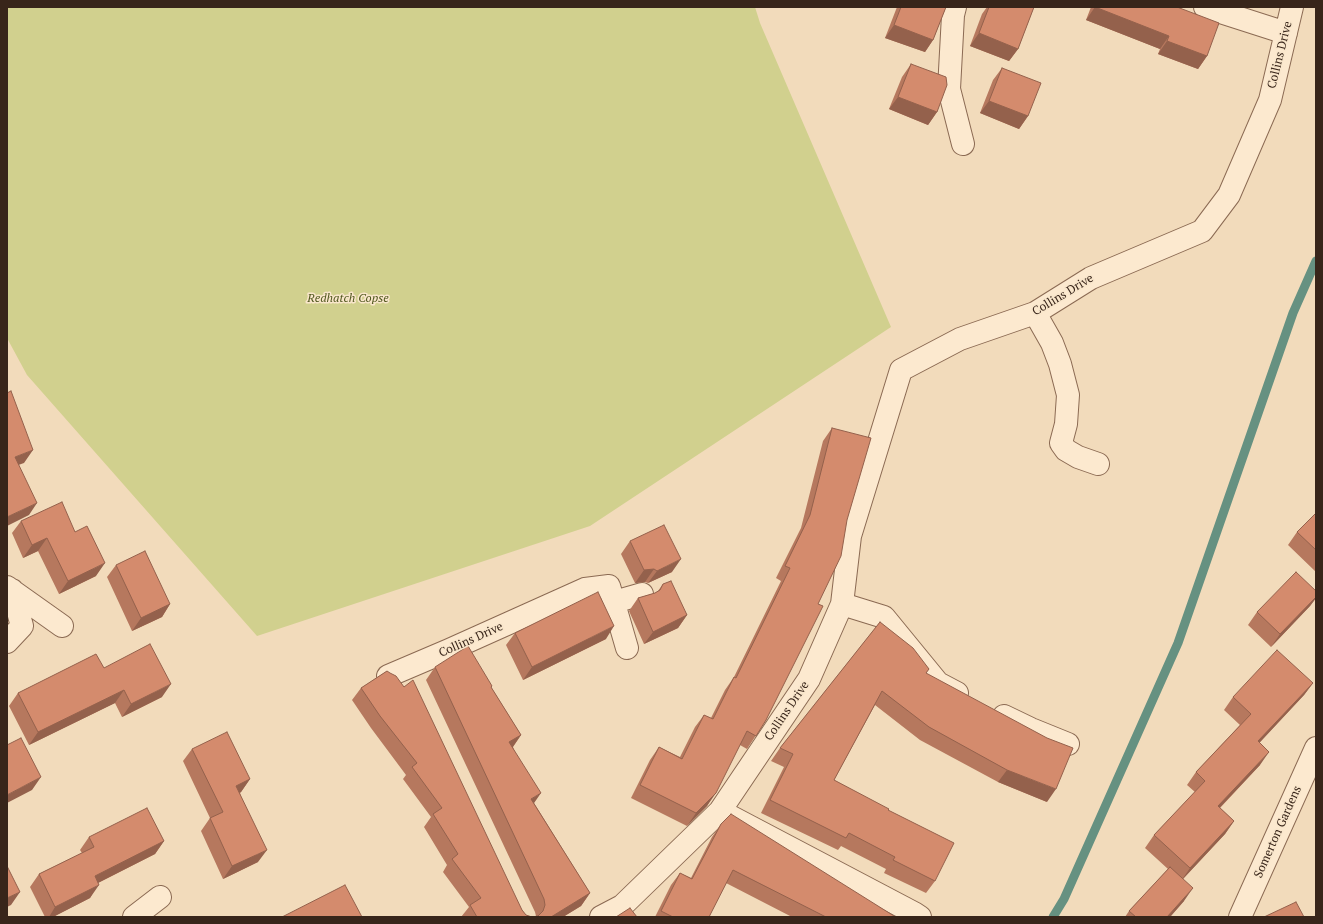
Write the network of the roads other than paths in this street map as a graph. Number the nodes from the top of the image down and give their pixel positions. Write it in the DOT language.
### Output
graph roads {
  1 [pos="955,7"];
  2 [pos="1205,7"];
  3 [pos="1292,7"];
  4 [pos="1286,33"];
  5 [pos="963,144"];
  6 [pos="1035,314"];
  7 [pos="1098,464"];
  8 [pos="10,588"];
  9 [pos="642,594"];
  10 [pos="614,602"];
  11 [pos="842,604"];
  12 [pos="62,626"];
  13 [pos="7,642"];
  14 [pos="627,648"];
  15 [pos="416,689"];
  16 [pos="1068,744"];
  17 [pos="1316,748"];
  18 [pos="720,811"];
  19 [pos="160,897"];
  20 [pos="628,911"];
  21 [pos="916,916"];
  22 [pos="134,917"];
  23 [pos="602,917"];
  24 [pos="1240,917"];
  1 -- 5 [label="street"];
  2 -- 4 [label="street"];
  3 -- 4 [label="street, Collins Drive"];
  4 -- 6 [label="street, Collins Drive"];
  6 -- 7 [label="street"];
  6 -- 11 [label="street, Collins Drive"];
  8 -- 12 [label="street"];
  8 -- 13 [label="street"];
  9 -- 10 [label="street"];
  10 -- 14 [label="street, Collins Drive"];
  10 -- 15 [label="street, Collins Drive"];
  11 -- 16 [label="street"];
  11 -- 18 [label="street, Collins Drive"];
  17 -- 24 [label="street, Somerton Gardens"];
  18 -- 20 [label="street, Collins Drive"];
  18 -- 21 [label="street"];
  19 -- 22 [label="street"];
  20 -- 23 [label="street, Collins Drive"];
}
